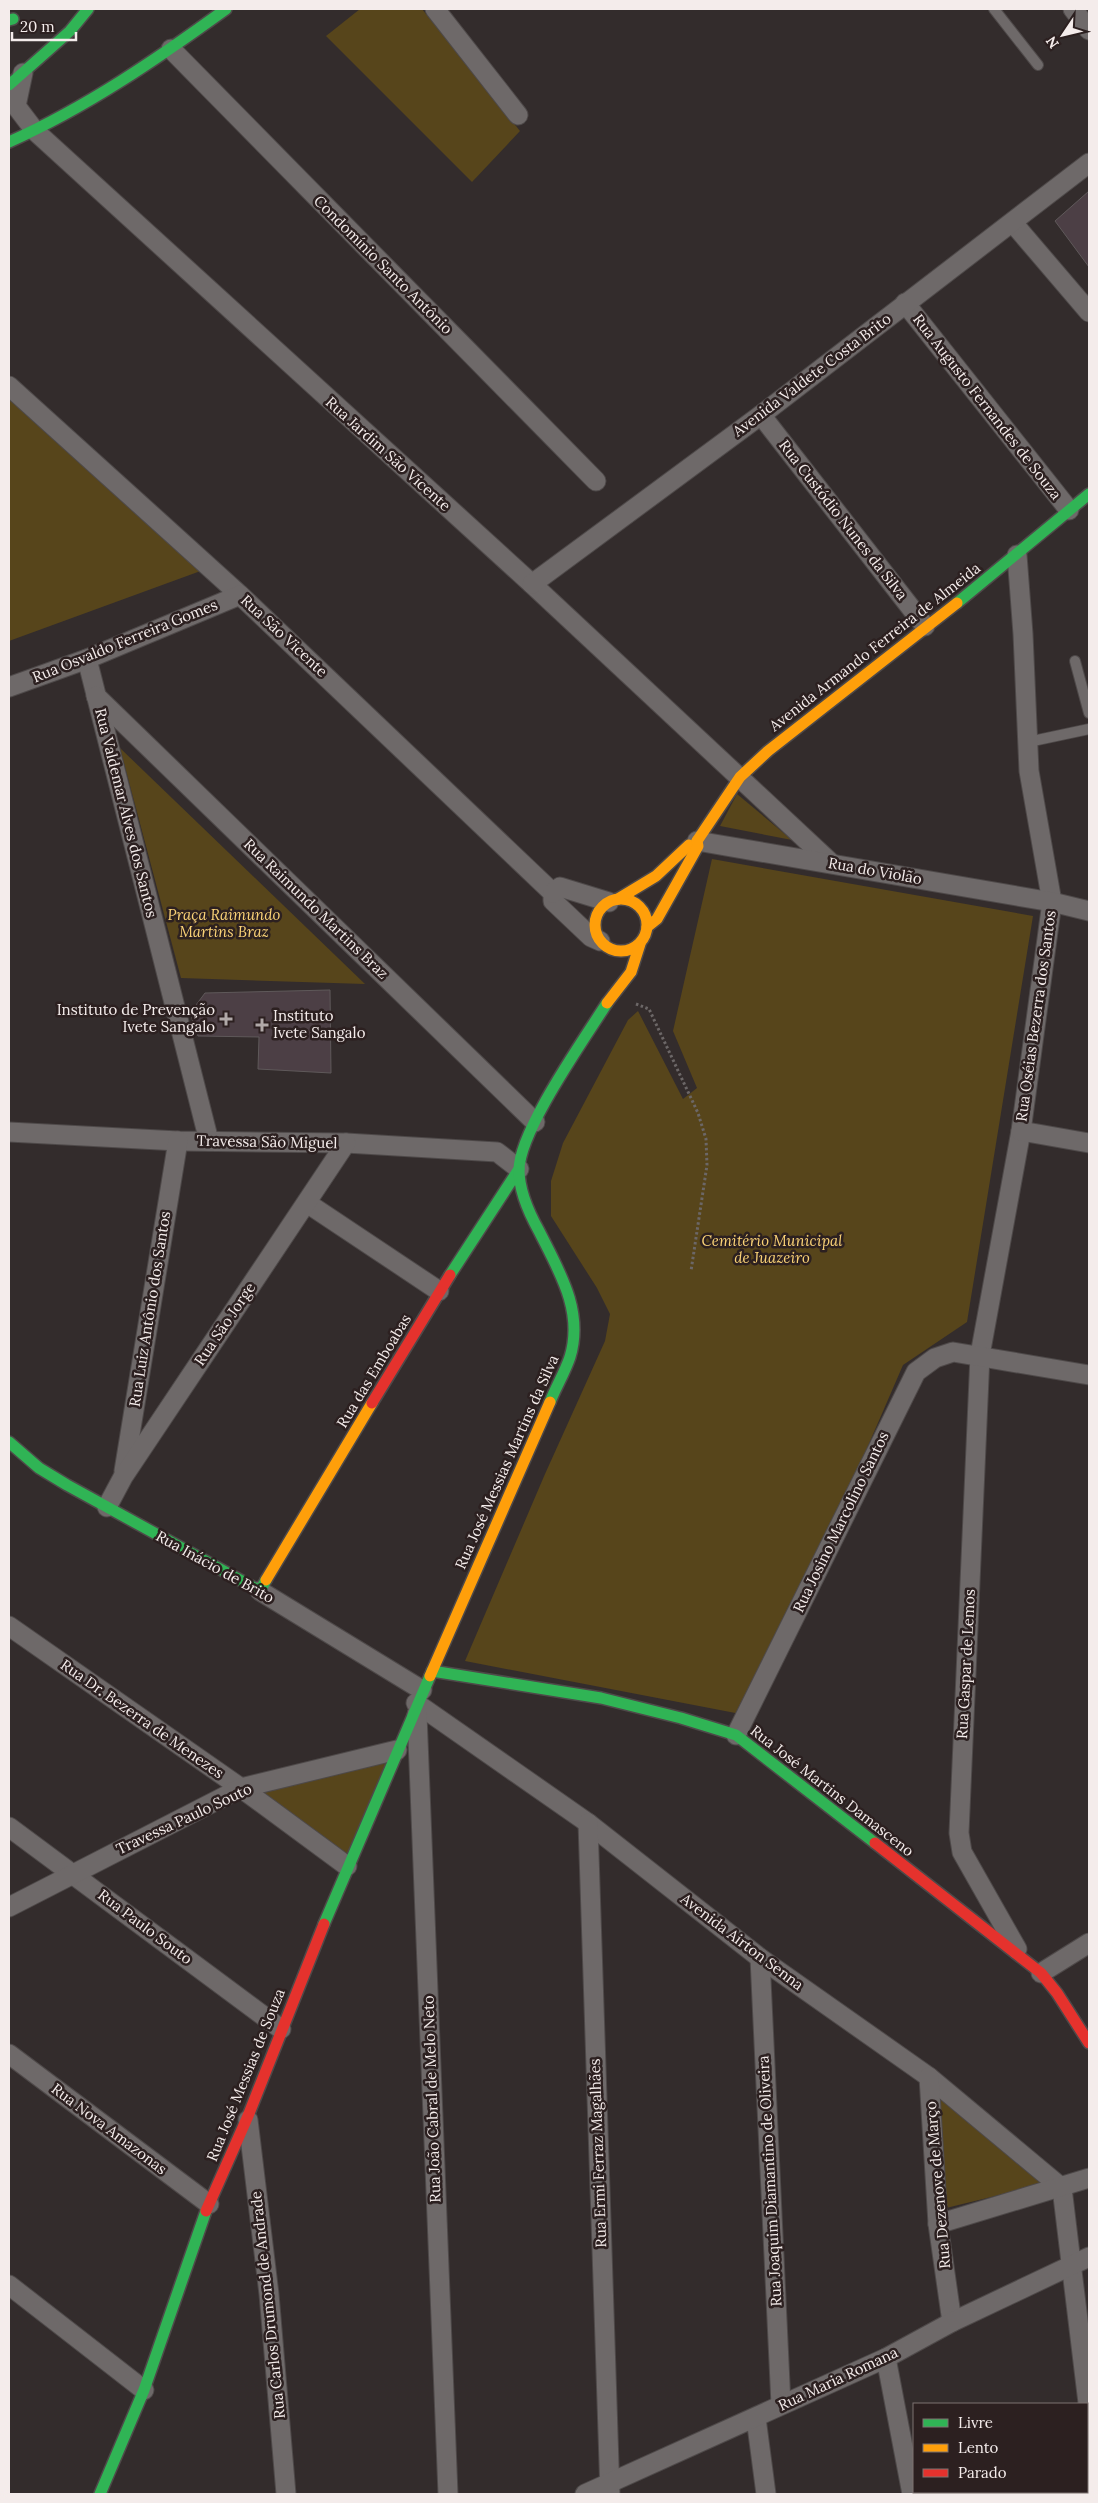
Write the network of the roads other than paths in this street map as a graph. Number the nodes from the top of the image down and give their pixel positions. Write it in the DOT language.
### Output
graph roads {
  1 [pos="88,9"];
  2 [pos="226,9"];
  3 [pos="435,9"];
  4 [pos="994,9"];
  5 [pos="1073,9"];
  6 [pos="1089,30"];
  7 [pos="171,49"];
  8 [pos="1038,64"];
  9 [pos="23,73"];
  10 [pos="9,85"];
  11 [pos="518,115"];
  12 [pos="35,131"];
  13 [pos="9,142"];
  14 [pos="1089,163"];
  15 [pos="1013,223"];
  16 [pos="905,303"];
  17 [pos="1089,312"];
  18 [pos="9,386"];
  19 [pos="761,415"];
  20 [pos="596,481"];
  21 [pos="1089,494"];
  22 [pos="1069,510"];
  23 [pos="1017,555"];
  24 [pos="532,584"];
  25 [pos="240,595"];
  26 [pos="925,626"];
  27 [pos="87,659"];
  28 [pos="1075,661"];
  29 [pos="9,687"];
  30 [pos="96,696"];
  31 [pos="1089,714"];
  32 [pos="1089,729"];
  33 [pos="1028,742"];
  34 [pos="740,777"];
  35 [pos="697,841"];
  36 [pos="831,863"];
  37 [pos="553,893"];
  38 [pos="614,900"];
  39 [pos="1052,902"];
  40 [pos="1089,912"];
  41 [pos="647,927"];
  42 [pos="603,944"];
  43 [pos="640,944"];
  44 [pos="608,965"];
  45 [pos="608,979"];
  46 [pos="613,994"];
  47 [pos="535,1122"];
  48 [pos="1020,1131"];
  49 [pos="9,1135"];
  50 [pos="178,1141"];
  51 [pos="209,1141"];
  52 [pos="346,1143"];
  53 [pos="1089,1143"];
  54 [pos="519,1169"];
  55 [pos="307,1203"];
  56 [pos="439,1290"];
  57 [pos="980,1355"];
  58 [pos="1089,1375"];
  59 [pos="9,1442"];
  60 [pos="123,1477"];
  61 [pos="107,1507"];
  62 [pos="260,1591"];
  63 [pos="9,1626"];
  64 [pos="432,1671"];
  65 [pos="419,1697"];
  66 [pos="736,1735"];
  67 [pos="397,1750"];
  68 [pos="241,1788"];
  69 [pos="588,1823"];
  70 [pos="9,1827"];
  71 [pos="347,1866"];
  72 [pos="73,1873"];
  73 [pos="9,1907"];
  74 [pos="1089,1943"];
  75 [pos="1021,1956"];
  76 [pos="760,1958"];
  77 [pos="1041,1973"];
  78 [pos="281,2029"];
  79 [pos="1089,2043"];
  80 [pos="9,2054"];
  81 [pos="929,2078"];
  82 [pos="248,2116"];
  83 [pos="1089,2178"];
  84 [pos="1062,2188"];
  85 [pos="209,2204"];
  86 [pos="938,2224"];
  87 [pos="1081,2261"];
  88 [pos="9,2285"];
  89 [pos="952,2322"];
  90 [pos="886,2358"];
  91 [pos="144,2390"];
  92 [pos="781,2405"];
  93 [pos="1089,2411"];
  94 [pos="756,2418"];
  95 [pos="610,2489"];
  96 [pos="99,2493"];
  97 [pos="286,2494"];
  98 [pos="448,2494"];
  99 [pos="584,2494"];
  100 [pos="766,2494"];
  101 [pos="912,2494"];
  1 -- 9 [label="main road"];
  2 -- 7 [label="main road"];
  3 -- 11 [label="street"];
  4 -- 8 [label="lane"];
  5 -- 6 [label="street"];
  7 -- 12 [label="main road"];
  7 -- 20 [label="street, Condomínio Santo Antônio"];
  9 -- 10 [label="main road"];
  9 -- 12 [label="street, Rua Jardim São Vicente"];
  12 -- 13 [label="main road"];
  12 -- 24 [label="street, Rua Jardim São Vicente"];
  14 -- 15 [label="street, Avenida Valdete Costa Brito"];
  15 -- 16 [label="street, Avenida Valdete Costa Brito"];
  15 -- 17 [label="street"];
  16 -- 19 [label="street, Avenida Valdete Costa Brito"];
  16 -- 22 [label="street, Rua Augusto Fernandes de Souza"];
  18 -- 25 [label="street, Rua São Vicente"];
  19 -- 24 [label="street, Avenida Valdete Costa Brito"];
  19 -- 26 [label="street, Rua Custódio Nunes da Silva"];
  21 -- 22 [label="main road, Avenida Armando Ferreira de Almeida"];
  22 -- 23 [label="main road, Avenida Armando Ferreira de Almeida"];
  23 -- 26 [label="main road, Avenida Armando Ferreira de Almeida"];
  23 -- 33 [label="street, Rua Oséias Bezerra dos Santos"];
  24 -- 34 [label="street, Rua Jardim São Vicente"];
  25 -- 27 [label="street, Rua Osvaldo Ferreira Gomes"];
  25 -- 37 [label="street, Rua São Vicente"];
  26 -- 34 [label="main road, Avenida Armando Ferreira de Almeida"];
  27 -- 29 [label="street, Rua Osvaldo Ferreira Gomes"];
  27 -- 30 [label="street, Rua Valdemar Alves dos Santos"];
  28 -- 31 [label="lane"];
  30 -- 47 [label="street, Rua Raimundo Martins Braz"];
  30 -- 51 [label="street, Rua Valdemar Alves dos Santos"];
  32 -- 33 [label="lane"];
  33 -- 39 [label="street, Rua Oséias Bezerra dos Santos"];
  34 -- 35 [label="main road, Avenida Armando Ferreira de Almeida"];
  34 -- 36 [label="street, Rua Jardim São Vicente"];
  35 -- 36 [label="street, Rua do Violão"];
  35 -- 38 [label="main road"];
  35 -- 41 [label="main road"];
  36 -- 39 [label="street, Rua do Violão"];
  37 -- 38 [label="street"];
  37 -- 42 [label="street, Rua São Vicente"];
  38 -- 41 [label="main road"];
  38 -- 42 [label="main road"];
  39 -- 40 [label="street, Rua do Violão"];
  39 -- 48 [label="street, Rua Oséias Bezerra dos Santos"];
  41 -- 43 [label="main road"];
  42 -- 43 [label="main road"];
  42 -- 44 [label="main road"];
  43 -- 46 [label="main road"];
  45 -- 46 [label="main road"];
  46 -- 47 [label="main road, Rua José Messias Martins da Silva"];
  47 -- 54 [label="main road, Rua José Messias Martins da Silva"];
  48 -- 53 [label="street"];
  48 -- 57 [label="street, Rua Oséias Bezerra dos Santos"];
  49 -- 50 [label="street, Travessa São Miguel"];
  50 -- 51 [label="street, Travessa São Miguel"];
  50 -- 60 [label="street, Rua Luiz Antônio dos Santos"];
  51 -- 52 [label="street, Travessa São Miguel"];
  52 -- 54 [label="street, Travessa São Miguel"];
  52 -- 55 [label="street, Rua São Jorge"];
  54 -- 56 [label="main road, Rua das Emboabas"];
  54 -- 64 [label="main road, Rua José Messias Martins da Silva"];
  55 -- 56 [label="street"];
  55 -- 60 [label="street, Rua São Jorge"];
  56 -- 62 [label="main road, Rua das Emboabas"];
  57 -- 58 [label="street, Rua Josino Marcolino Santos"];
  57 -- 66 [label="street, Rua Josino Marcolino Santos"];
  57 -- 75 [label="street, Rua Gaspar de Lemos"];
  59 -- 61 [label="main road, Rua Inácio de Brito"];
  60 -- 61 [label="street, Rua São Jorge"];
  61 -- 62 [label="main road, Rua Inácio de Brito"];
  62 -- 65 [label="street, Rua Inácio de Brito"];
  63 -- 68 [label="street, Rua Dr. Bezerra de Menezes"];
  64 -- 65 [label="main road, Rua José Messias de Souza"];
  64 -- 66 [label="main road, Rua José Martins Damasceno"];
  65 -- 67 [label="main road, Rua José Messias de Souza"];
  65 -- 69 [label="street, Avenida Airton Senna"];
  65 -- 98 [label="street, Rua João Cabral de Melo Neto"];
  66 -- 75 [label="main road, Rua José Martins Damasceno"];
  67 -- 68 [label="street, Travessa Paulo Souto"];
  67 -- 71 [label="main road, Rua José Messias de Souza"];
  68 -- 71 [label="street, Rua Dr. Bezerra de Menezes"];
  68 -- 72 [label="street, Travessa Paulo Souto"];
  69 -- 76 [label="street, Avenida Airton Senna"];
  69 -- 95 [label="street, Rua Ermi Ferraz Magalhães"];
  70 -- 72 [label="street, Rua Paulo Souto"];
  71 -- 78 [label="main road, Rua José Messias de Souza"];
  72 -- 73 [label="street, Travessa Paulo Souto"];
  72 -- 78 [label="street, Rua Paulo Souto"];
  74 -- 77 [label="street"];
  75 -- 77 [label="main road, Rua José Martins Damasceno"];
  76 -- 81 [label="street, Avenida Airton Senna"];
  76 -- 92 [label="street, Rua Joaquim Diamantino de Oliveira"];
  77 -- 79 [label="main road, Rua José Martins Damasceno"];
  78 -- 82 [label="main road, Rua José Messias de Souza"];
  80 -- 85 [label="street, Rua Nova Amazonas"];
  81 -- 84 [label="street, Avenida Airton Senna"];
  81 -- 86 [label="street, Rua Dezenove de Março"];
  82 -- 85 [label="main road, Rua José Messias de Souza"];
  82 -- 97 [label="street, Rua Carlos Drumond de Andrade"];
  83 -- 84 [label="street"];
  84 -- 86 [label="street"];
  84 -- 87 [label="street"];
  85 -- 91 [label="main road, Rua José Messias de Souza"];
  86 -- 89 [label="street, Rua Dezenove de Março"];
  87 -- 89 [label="street, Rua Maria Romana"];
  87 -- 93 [label="street"];
  88 -- 91 [label="street"];
  89 -- 90 [label="street, Rua Maria Romana"];
  90 -- 92 [label="street, Rua Maria Romana"];
  90 -- 101 [label="street"];
  91 -- 96 [label="main road, Rua José Messias de Souza"];
  92 -- 94 [label="street, Rua Maria Romana"];
  94 -- 95 [label="street, Rua Maria Romana"];
  94 -- 100 [label="street"];
  95 -- 99 [label="street, Rua Maria Romana"];
}
